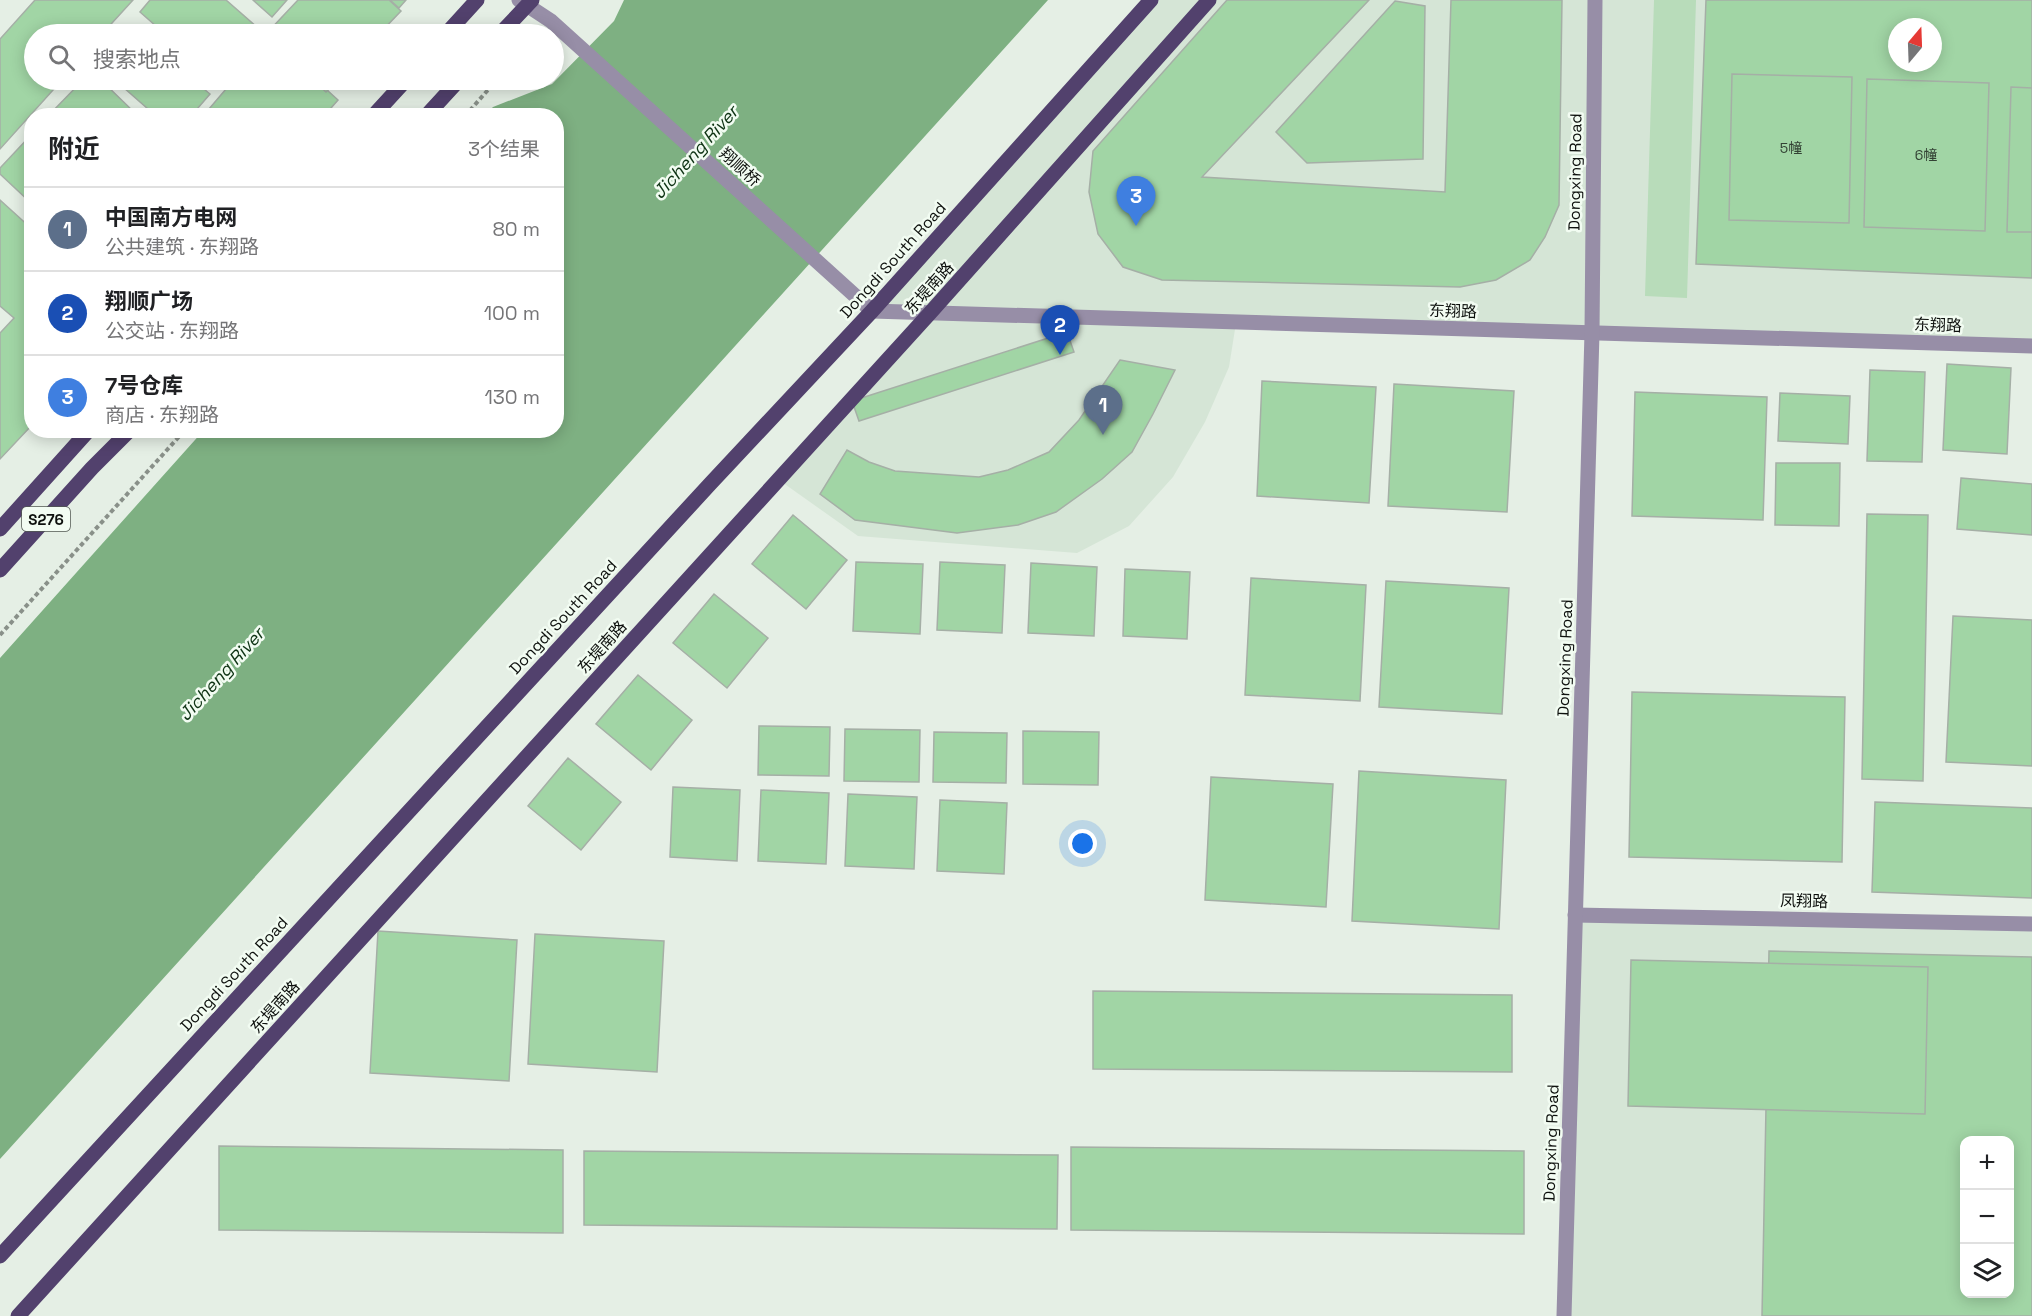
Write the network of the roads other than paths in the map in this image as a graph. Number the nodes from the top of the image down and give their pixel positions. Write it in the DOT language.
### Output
graph roads {
  1 [pos="477,0"];
  2 [pos="1151,0"];
  3 [pos="1209,0"];
  4 [pos="1595,0"];
  5 [pos="526,2"];
  6 [pos="455,24"];
  7 [pos="508,24"];
  8 [pos="554,24"];
  9 [pos="564,33"];
  10 [pos="397,90"];
  11 [pos="450,90"];
  12 [pos="380,108"];
  13 [pos="433,108"];
  14 [pos="872,311"];
  15 [pos="930,313"];
  16 [pos="1592,333"];
  17 [pos="2032,346"];
  18 [pos="82,438"];
  19 [pos="122,438"];
  20 [pos="0,529"];
  21 [pos="0,570"];
  22 [pos="1575,915"];
  23 [pos="2032,924"];
  24 [pos="0,1256"];
  25 [pos="18,1316"];
  26 [pos="1564,1316"];
  1 -- 6 [label="main road"];
  2 -- 14 [label="main road, Dongdi South Road"];
  3 -- 15 [label="main road, 东堤南路"];
  4 -- 16 [label="street, Dongxing Road"];
  5 -- 7 [label="main road"];
  5 -- 8 [label="street, 翔顺桥"];
  9 -- 14 [label="street, 翔顺桥"];
  10 -- 12 [label="main road"];
  11 -- 13 [label="main road"];
  14 -- 15 [label="street, 东翔路"];
  14 -- 24 [label="main road, Dongdi South Road"];
  15 -- 16 [label="street, 东翔路"];
  15 -- 25 [label="main road, 东堤南路"];
  16 -- 17 [label="street, 东翔路"];
  16 -- 22 [label="street, Dongxing Road"];
  18 -- 20 [label="main road, S276"];
  19 -- 21 [label="main road, S276"];
  22 -- 23 [label="street, 凤翔路"];
  22 -- 26 [label="street, Dongxing Road"];
}
